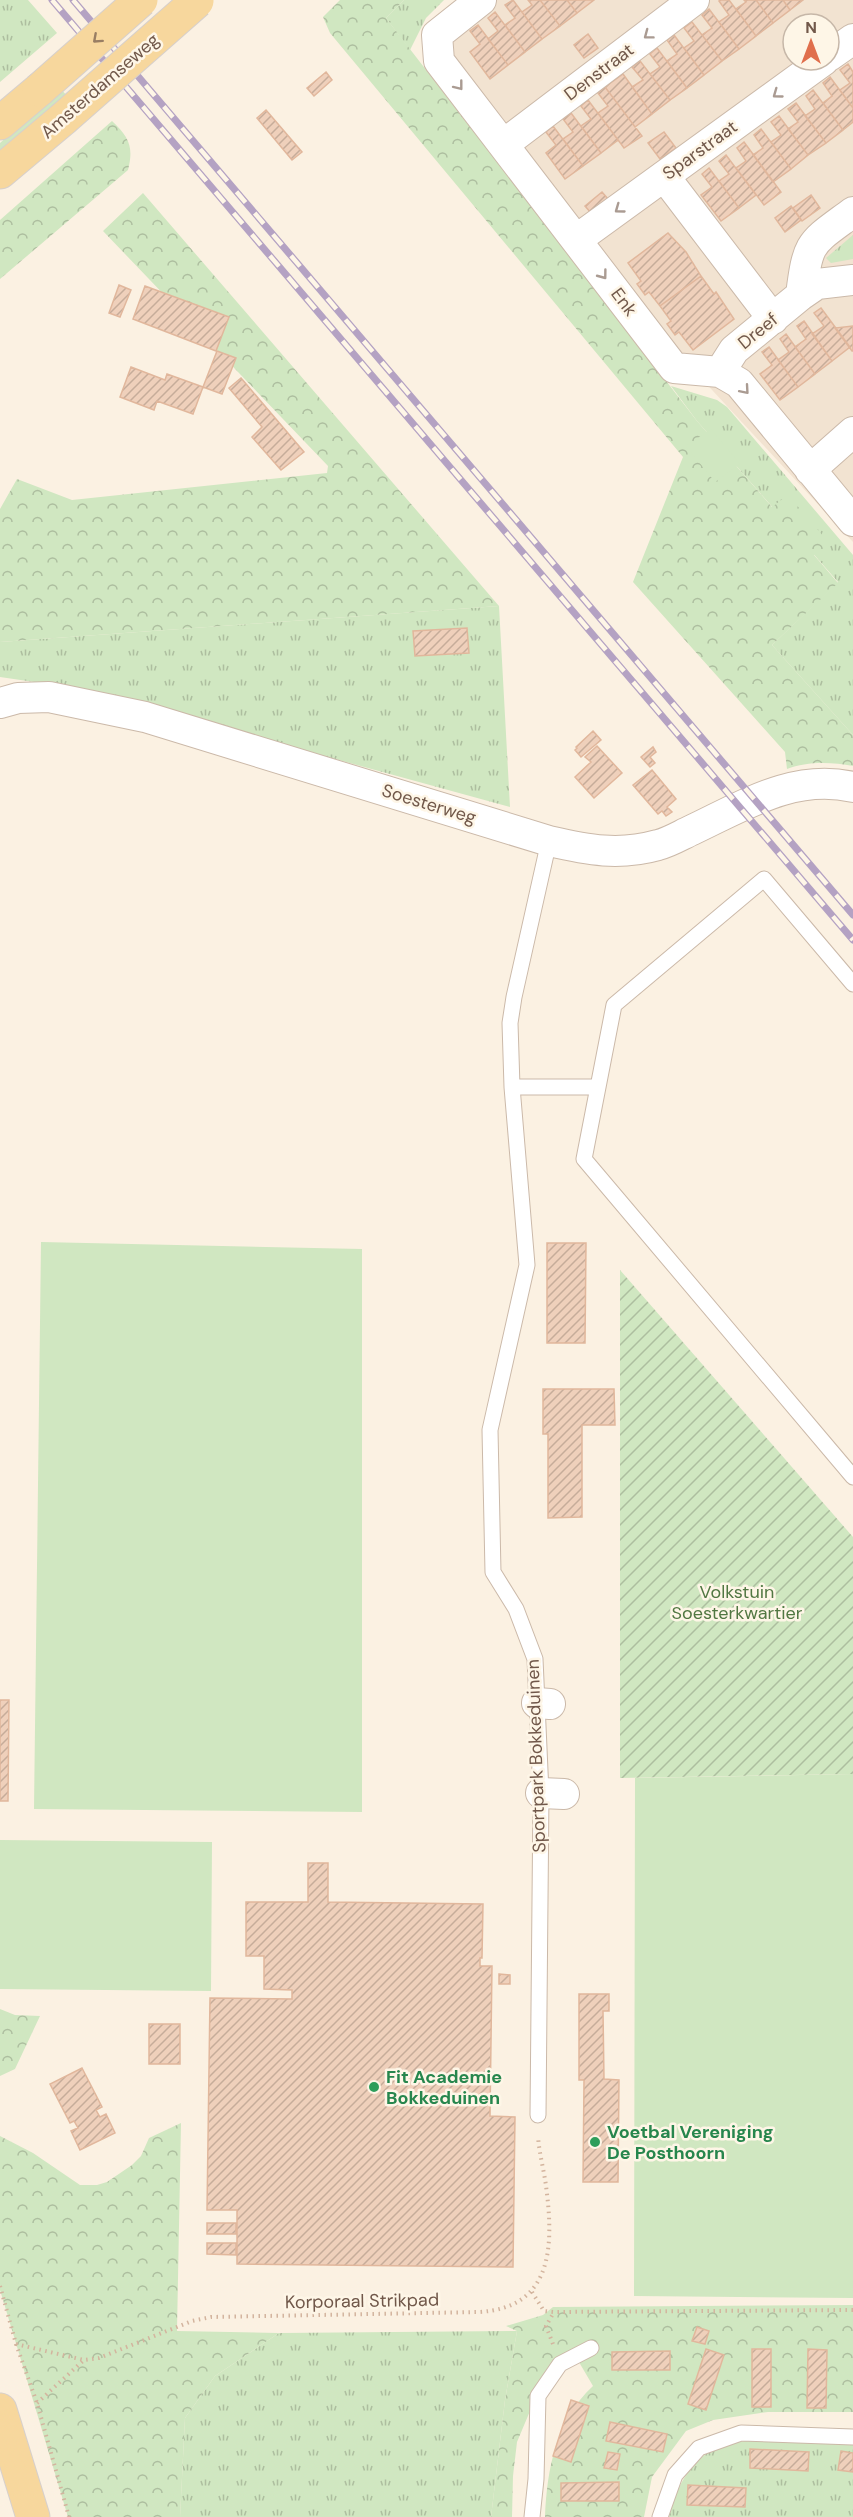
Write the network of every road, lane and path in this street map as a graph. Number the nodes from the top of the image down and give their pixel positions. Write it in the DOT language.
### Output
graph roads {
  1 [pos="141,0"];
  2 [pos="481,0"];
  3 [pos="694,0"];
  4 [pos="198,1"];
  5 [pos="807,72"];
  6 [pos="0,123"];
  7 [pos="504,144"];
  8 [pos="0,172"];
  9 [pos="664,176"];
  10 [pos="853,212"];
  11 [pos="576,240"];
  12 [pos="853,280"];
  13 [pos="801,295"];
  14 [pos="773,319"];
  15 [pos="720,372"];
  16 [pos="853,432"];
  17 [pos="810,470"];
  18 [pos="853,521"];
  19 [pos="0,703"];
  20 [pos="853,787"];
  21 [pos="549,841"];
  22 [pos="853,984"];
  23 [pos="512,1087"];
  24 [pos="598,1087"];
  25 [pos="853,1477"];
  26 [pos="538,2115"];
  27 [pos="0,2286"];
  28 [pos="532,2292"];
  29 [pos="853,2310"];
  30 [pos="554,2312"];
  31 [pos="16,2344"];
  32 [pos="591,2348"];
  33 [pos="84,2360"];
  34 [pos="560,2364"];
  35 [pos="37,2403"];
  36 [pos="0,2410"];
  37 [pos="853,2437"];
  38 [pos="33,2517"];
  39 [pos="69,2517"];
  40 [pos="532,2517"];
  41 [pos="660,2517"];
  1 -- 6 [label="main road, Amsterdamseweg, one-way, bridge"];
  2 -- 7 [label="street, Enk, one-way"];
  3 -- 7 [label="street, Denstraat, one-way"];
  4 -- 8 [label="main road, Amsterdamseweg, bridge"];
  5 -- 9 [label="street, Sparstraat, one-way"];
  7 -- 11 [label="street, Enk"];
  9 -- 11 [label="street, Sparstraat, one-way"];
  9 -- 14 [label="street"];
  10 -- 13 [label="street"];
  11 -- 15 [label="street, Enk, one-way"];
  12 -- 13 [label="street, Dreef"];
  13 -- 14 [label="street, Dreef"];
  14 -- 15 [label="street, Dreef"];
  15 -- 17 [label="street, one-way"];
  16 -- 17 [label="street"];
  17 -- 18 [label="street"];
  19 -- 21 [label="street, Soesterweg"];
  20 -- 21 [label="street, Soesterweg"];
  21 -- 23 [label="lane, Sportpark Bokkeduinen"];
  22 -- 24 [label="lane"];
  23 -- 24 [label="lane"];
  23 -- 26 [label="lane, Sportpark Bokkeduinen"];
  24 -- 25 [label="lane"];
  26 -- 28 [label="path"];
  27 -- 31 [label="path"];
  28 -- 30 [label="path"];
  28 -- 33 [label="path, Korporaal Strikpad"];
  29 -- 30 [label="path"];
  30 -- 34 [label="path"];
  31 -- 33 [label="path, Korporaal Strikpad"];
  31 -- 35 [label="path"];
  32 -- 34 [label="lane"];
  33 -- 35 [label="path"];
  34 -- 40 [label="lane"];
  35 -- 39 [label="path"];
  36 -- 38 [label="main road"];
  37 -- 41 [label="lane"];
}
